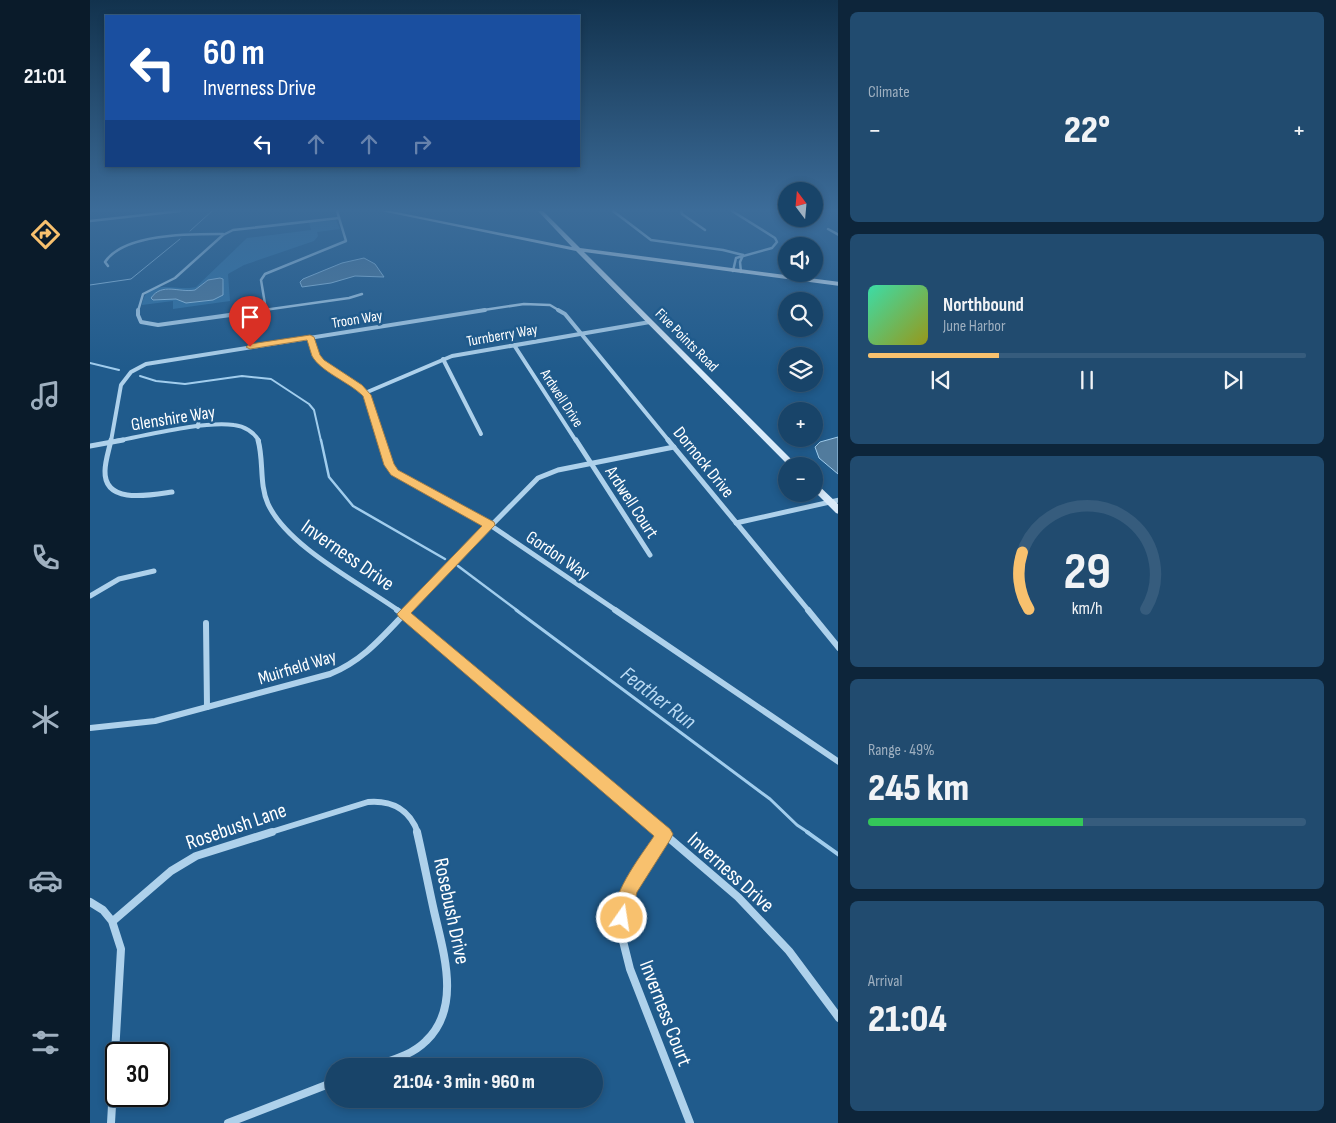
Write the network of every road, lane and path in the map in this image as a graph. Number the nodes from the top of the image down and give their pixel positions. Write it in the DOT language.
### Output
graph roads {
  1 [pos="105,263"];
  2 [pos="191,263"];
  3 [pos="289,263"];
  4 [pos="591,263"];
  5 [pos="682,263"];
  6 [pos="735,263"];
  7 [pos="740,263"];
  8 [pos="108,266"];
  9 [pos="733,270"];
  10 [pos="741,272"];
  11 [pos="838,284"];
  12 [pos="362,294"];
  13 [pos="540,303"];
  14 [pos="266,310"];
  15 [pos="650,322"];
  16 [pos="144,324"];
  17 [pos="138,327"];
  18 [pos="581,333"];
  19 [pos="310,337"];
  20 [pos="514,344"];
  21 [pos="443,358"];
  22 [pos="365,393"];
  23 [pos="198,408"];
  24 [pos="198,427"];
  25 [pos="481,434"];
  26 [pos="257,438"];
  27 [pos="110,442"];
  28 [pos="90,446"];
  29 [pos="674,447"];
  30 [pos="785,457"];
  31 [pos="591,464"];
  32 [pos="172,492"];
  33 [pos="823,493"];
  34 [pos="834,501"];
  35 [pos="838,511"];
  36 [pos="736,523"];
  37 [pos="490,525"];
  38 [pos="650,556"];
  39 [pos="154,571"];
  40 [pos="90,596"];
  41 [pos="403,614"];
  42 [pos="206,623"];
  43 [pos="838,648"];
  44 [pos="207,707"];
  45 [pos="90,728"];
  46 [pos="838,762"];
  47 [pos="389,803"];
  48 [pos="665,834"];
  49 [pos="90,902"];
  50 [pos="113,921"];
  51 [pos="838,1018"];
  52 [pos="399,1058"];
  53 [pos="325,1085"];
  54 [pos="111,1123"];
  55 [pos="228,1123"];
  56 [pos="690,1123"];
  1 -- 8 [label="street"];
  2 -- 16 [label="street"];
  3 -- 14 [label="street"];
  4 -- 15 [label="main road, Five Points Road"];
  5 -- 9 [label="main road"];
  6 -- 9 [label="street"];
  7 -- 10 [label="street"];
  9 -- 10 [label="main road"];
  10 -- 11 [label="main road"];
  12 -- 14 [label="street"];
  13 -- 18 [label="street, Dornock Drive"];
  13 -- 19 [label="street, Troon Way"];
  14 -- 16 [label="street"];
  15 -- 18 [label="street, Turnberry Way"];
  15 -- 30 [label="main road, Five Points Road"];
  16 -- 17 [label="street"];
  18 -- 20 [label="street, Turnberry Way"];
  18 -- 29 [label="street, Dornock Drive"];
  19 -- 22 [label="street"];
  19 -- 27 [label="street, Troon Way"];
  20 -- 21 [label="street, Turnberry Way"];
  20 -- 31 [label="street, Ardwell Drive"];
  21 -- 22 [label="street, Turnberry Way"];
  21 -- 25 [label="street"];
  22 -- 37 [label="street, Gordon Way"];
  23 -- 24 [label="street"];
  24 -- 26 [label="street, Glenshire Way"];
  24 -- 27 [label="street, Glenshire Way"];
  26 -- 41 [label="street, Inverness Drive"];
  27 -- 28 [label="street, Glenshire Way"];
  27 -- 32 [label="street, Troon Way"];
  29 -- 31 [label="street, Muirfield Way"];
  29 -- 36 [label="street, Dornock Drive"];
  31 -- 37 [label="street, Muirfield Way"];
  31 -- 38 [label="street, Ardwell Court"];
  33 -- 34 [label="main road"];
  34 -- 35 [label="main road"];
  34 -- 36 [label="street"];
  36 -- 43 [label="street, Dornock Drive"];
  37 -- 41 [label="street, Muirfield Way"];
  37 -- 46 [label="street, Gordon Way"];
  39 -- 40 [label="street"];
  41 -- 44 [label="street, Muirfield Way"];
  41 -- 48 [label="street, Inverness Drive"];
  42 -- 44 [label="street"];
  44 -- 45 [label="street, Muirfield Way"];
  47 -- 50 [label="street, Rosebush Lane"];
  47 -- 52 [label="street, Rosebush Drive"];
  48 -- 51 [label="street, Inverness Drive"];
  48 -- 56 [label="street, Inverness Court"];
  49 -- 50 [label="street"];
  50 -- 54 [label="street"];
  53 -- 55 [label="street"];
}
